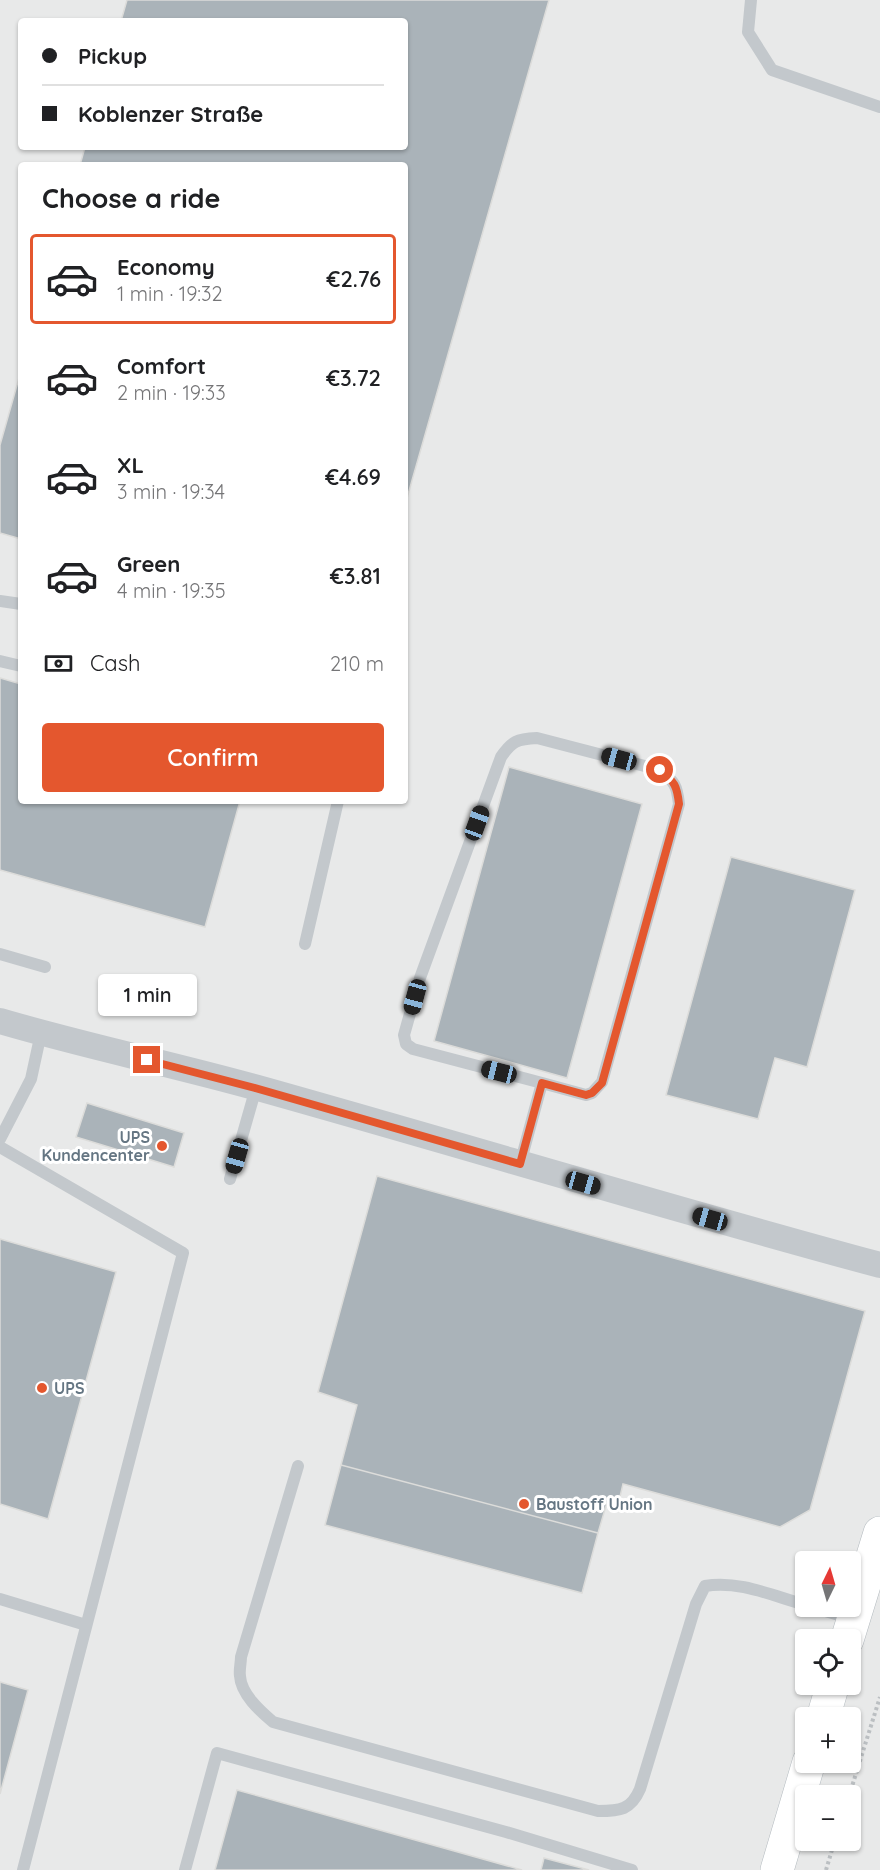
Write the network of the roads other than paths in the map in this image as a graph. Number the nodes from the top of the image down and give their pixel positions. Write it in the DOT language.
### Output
graph roads {
  1 [pos="751,0"];
  2 [pos="880,107"];
  3 [pos="0,601"];
  4 [pos="18,604"];
  5 [pos="0,661"];
  6 [pos="18,665"];
  7 [pos="337,804"];
  8 [pos="305,944"];
  9 [pos="0,954"];
  10 [pos="45,967"];
  11 [pos="0,1021"];
  12 [pos="41,1033"];
  13 [pos="542,1083"];
  14 [pos="255,1088"];
  15 [pos="0,1139"];
  16 [pos="0,1147"];
  17 [pos="520,1164"];
  18 [pos="230,1179"];
  19 [pos="880,1265"];
  20 [pos="298,1466"];
  21 [pos="880,1533"];
  22 [pos="0,1599"];
  23 [pos="795,1602"];
  24 [pos="827,1617"];
  25 [pos="86,1625"];
  26 [pos="848,1629"];
  27 [pos="850,1629"];
  28 [pos="807,1773"];
  29 [pos="23,1870"];
  30 [pos="185,1870"];
  31 [pos="632,1870"];
  32 [pos="777,1870"];
  1 -- 2 [label="lane"];
  3 -- 4 [label="lane"];
  5 -- 6 [label="lane"];
  7 -- 8 [label="lane"];
  9 -- 10 [label="lane"];
  11 -- 12 [label="street"];
  12 -- 14 [label="street"];
  12 -- 15 [label="lane"];
  13 -- 13 [label="lane"];
  13 -- 17 [label="lane"];
  14 -- 17 [label="street"];
  14 -- 18 [label="lane"];
  16 -- 25 [label="lane"];
  17 -- 19 [label="street"];
  20 -- 23 [label="lane"];
  21 -- 27 [label="street"];
  22 -- 25 [label="lane"];
  24 -- 26 [label="lane"];
  25 -- 29 [label="lane"];
  28 -- 32 [label="street"];
  30 -- 31 [label="lane"];
}
